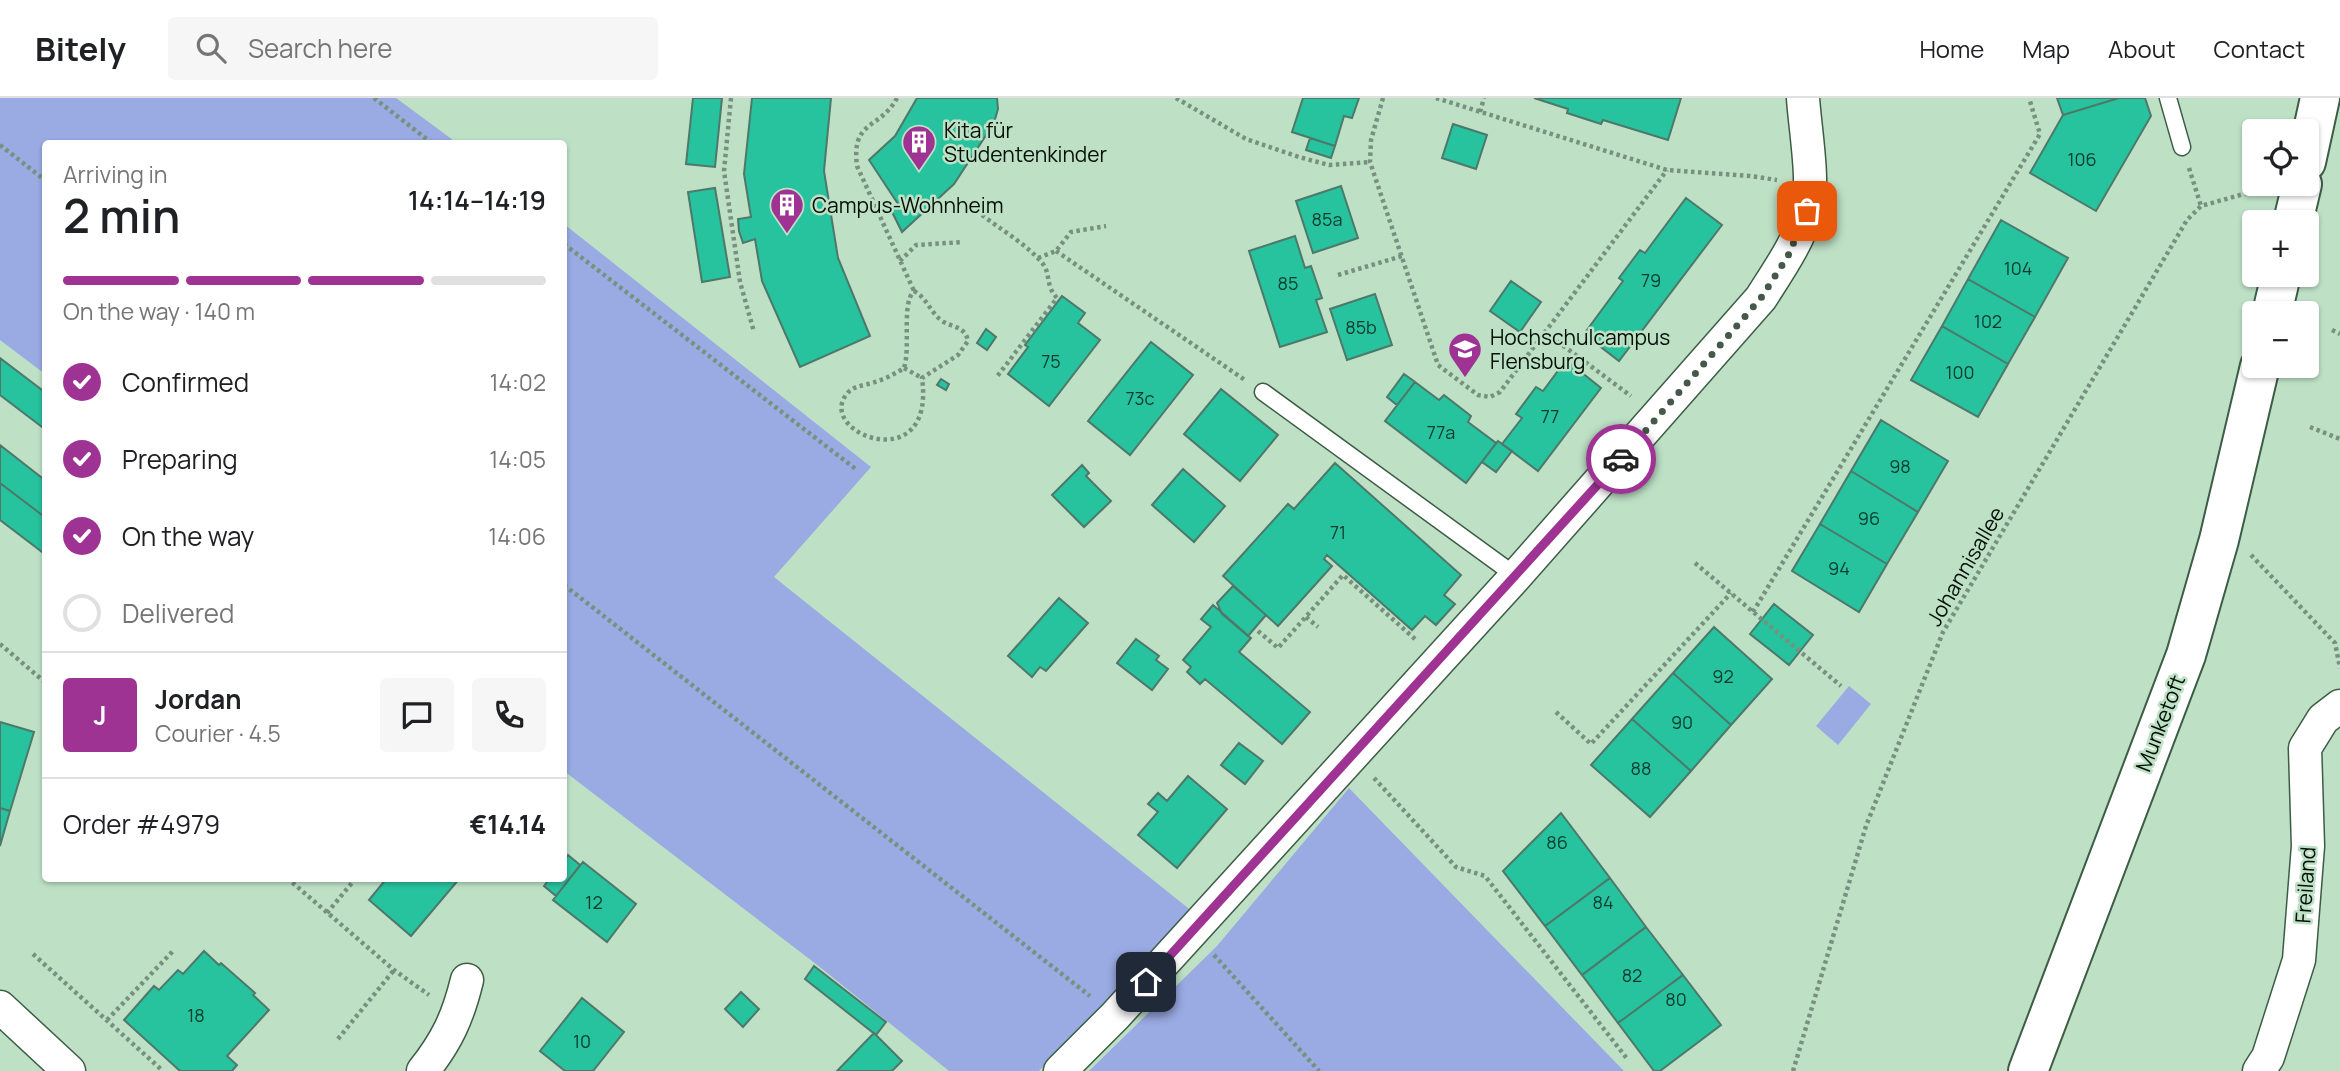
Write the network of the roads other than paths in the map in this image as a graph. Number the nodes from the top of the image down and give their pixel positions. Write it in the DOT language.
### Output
graph roads {
  1 [pos="1802,98"];
  2 [pos="2168,98"];
  3 [pos="2320,98"];
  4 [pos="2315,119"];
  5 [pos="2182,147"];
  6 [pos="2257,378"];
  7 [pos="1263,392"];
  8 [pos="1517,576"];
  9 [pos="2340,706"];
  10 [pos="467,980"];
  11 [pos="0,1007"];
  12 [pos="69,1071"];
  13 [pos="424,1071"];
  14 [pos="1060,1071"];
  15 [pos="2028,1071"];
  16 [pos="2259,1071"];
  1 -- 8 [label="street"];
  2 -- 5 [label="lane"];
  3 -- 4 [label="street"];
  6 -- 15 [label="street, Munketoft"];
  7 -- 8 [label="lane"];
  8 -- 14 [label="street"];
  9 -- 16 [label="street, Freiland"];
  10 -- 13 [label="street"];
  11 -- 12 [label="street"];
}
